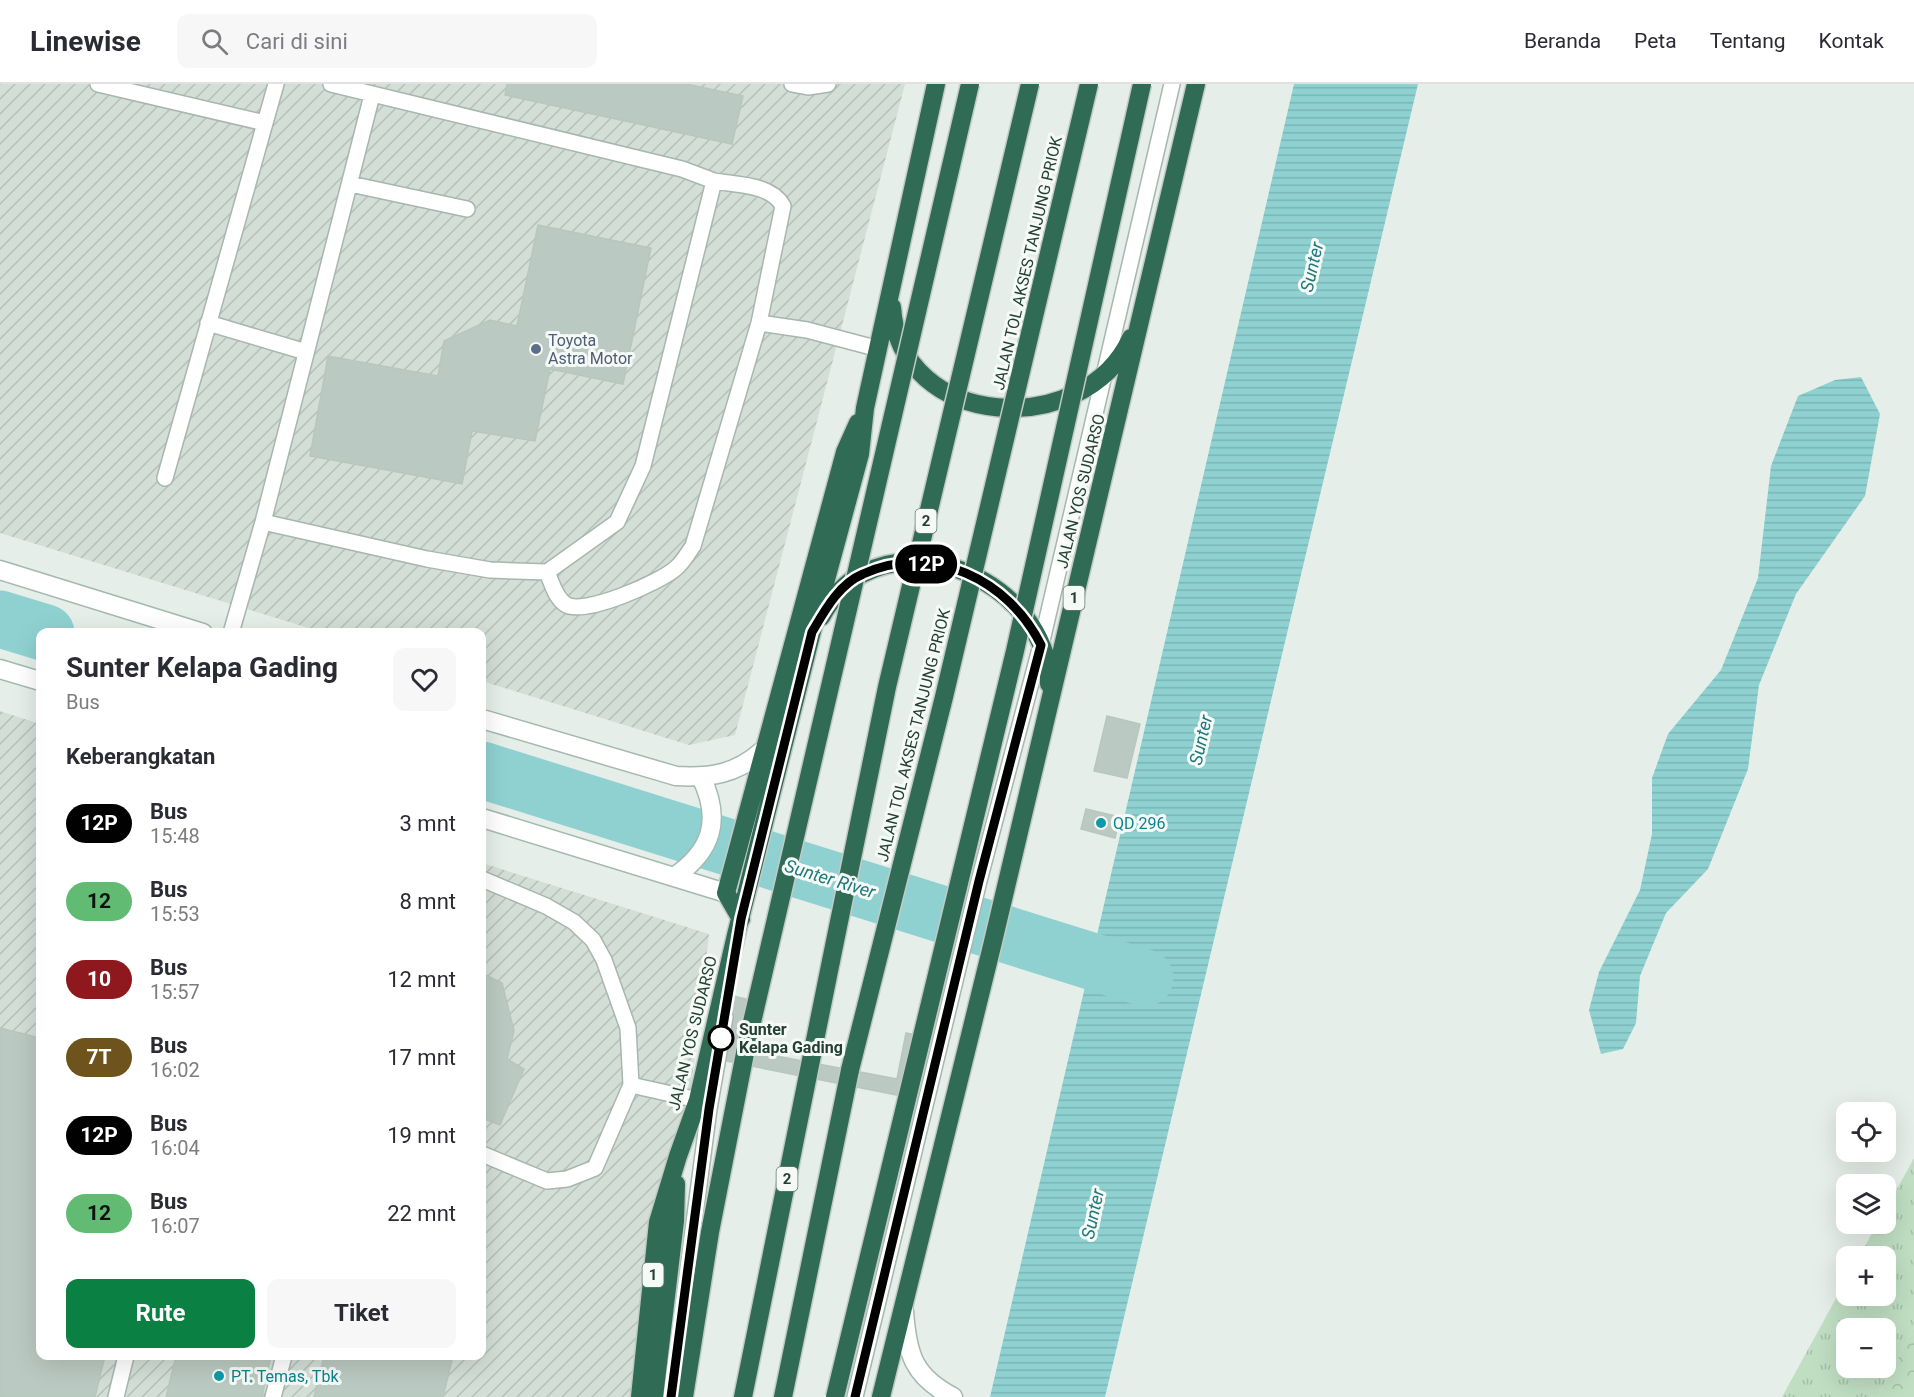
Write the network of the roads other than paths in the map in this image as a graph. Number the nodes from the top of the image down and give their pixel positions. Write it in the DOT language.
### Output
graph roads {
  1 [pos="98,84"];
  2 [pos="276,84"];
  3 [pos="331,84"];
  4 [pos="792,84"];
  5 [pos="828,84"];
  6 [pos="936,84"];
  7 [pos="970,84"];
  8 [pos="1030,84"];
  9 [pos="1089,84"];
  10 [pos="1142,84"];
  11 [pos="1172,84"];
  12 [pos="1196,84"];
  13 [pos="372,95"];
  14 [pos="265,123"];
  15 [pos="714,181"];
  16 [pos="350,184"];
  17 [pos="467,209"];
  18 [pos="892,294"];
  19 [pos="1144,312"];
  20 [pos="208,323"];
  21 [pos="759,323"];
  22 [pos="879,349"];
  23 [pos="306,352"];
  24 [pos="1102,376"];
  25 [pos="865,408"];
  26 [pos="165,478"];
  27 [pos="262,522"];
  28 [pos="0,570"];
  29 [pos="547,572"];
  30 [pos="187,628"];
  31 [pos="232,628"];
  32 [pos="812,632"];
  33 [pos="1041,645"];
  34 [pos="0,669"];
  35 [pos="36,680"];
  36 [pos="1049,703"];
  37 [pos="486,720"];
  38 [pos="762,750"];
  39 [pos="701,777"];
  40 [pos="486,819"];
  41 [pos="674,878"];
  42 [pos="486,881"];
  43 [pos="726,893"];
  44 [pos="741,919"];
  45 [pos="631,1084"];
  46 [pos="698,1100"];
  47 [pos="486,1156"];
  48 [pos="678,1156"];
  49 [pos="904,1300"];
  50 [pos="125,1360"];
  51 [pos="283,1360"];
  52 [pos="116,1397"];
  53 [pos="273,1397"];
  54 [pos="640,1397"];
  55 [pos="654,1397"];
  56 [pos="671,1397"];
  57 [pos="684,1397"];
  58 [pos="742,1397"];
  59 [pos="783,1397"];
  60 [pos="835,1397"];
  61 [pos="855,1397"];
  62 [pos="881,1397"];
  63 [pos="953,1397"];
  1 -- 14 [label="lane"];
  2 -- 14 [label="lane"];
  3 -- 13 [label="lane"];
  4 -- 5 [label="lane"];
  6 -- 18 [label="highway, JALAN YOS SUDARSO / 1"];
  7 -- 57 [label="highway, bridge"];
  8 -- 58 [label="highway, JALAN TOL AKSES TANJUNG PRIOK / 2, bridge"];
  9 -- 59 [label="highway, JALAN TOL AKSES TANJUNG PRIOK, bridge"];
  10 -- 60 [label="highway, bridge"];
  11 -- 24 [label="lane"];
  12 -- 19 [label="highway, JALAN YOS SUDARSO / 1"];
  13 -- 15 [label="lane"];
  13 -- 16 [label="lane"];
  14 -- 20 [label="lane"];
  15 -- 21 [label="lane"];
  15 -- 29 [label="lane"];
  16 -- 17 [label="lane"];
  16 -- 23 [label="lane"];
  18 -- 22 [label="highway, JALAN YOS SUDARSO / 1"];
  18 -- 24 [label="highway"];
  19 -- 24 [label="highway"];
  19 -- 36 [label="highway, JALAN YOS SUDARSO / 1"];
  20 -- 23 [label="lane"];
  20 -- 26 [label="lane"];
  21 -- 22 [label="lane"];
  21 -- 29 [label="lane"];
  22 -- 25 [label="highway, JALAN YOS SUDARSO / 1"];
  23 -- 27 [label="lane"];
  24 -- 33 [label="lane"];
  25 -- 32 [label="highway, JALAN YOS SUDARSO / 1"];
  25 -- 38 [label="highway, JALAN YOS SUDARSO / 1"];
  27 -- 29 [label="lane"];
  27 -- 31 [label="lane"];
  28 -- 30 [label="main road"];
  32 -- 33 [label="highway"];
  32 -- 44 [label="highway, JALAN YOS SUDARSO / 1"];
  33 -- 36 [label="highway"];
  33 -- 61 [label="lane"];
  34 -- 35 [label="main road"];
  36 -- 49 [label="highway, JALAN YOS SUDARSO / 1"];
  37 -- 39 [label="main road"];
  38 -- 39 [label="main road"];
  38 -- 43 [label="highway, JALAN YOS SUDARSO / 1"];
  39 -- 41 [label="main road"];
  40 -- 41 [label="main road"];
  41 -- 43 [label="main road"];
  42 -- 45 [label="lane"];
  43 -- 44 [label="highway"];
  44 -- 46 [label="highway, JALAN YOS SUDARSO / 1"];
  44 -- 56 [label="lane"];
  45 -- 46 [label="lane"];
  45 -- 47 [label="lane"];
  46 -- 48 [label="highway, JALAN YOS SUDARSO / 1"];
  48 -- 54 [label="highway, JALAN YOS SUDARSO / 1"];
  48 -- 55 [label="highway, JALAN YOS SUDARSO / 1"];
  49 -- 62 [label="highway, JALAN YOS SUDARSO / 1"];
  49 -- 63 [label="main road"];
  50 -- 52 [label="lane"];
  51 -- 53 [label="lane"];
}
